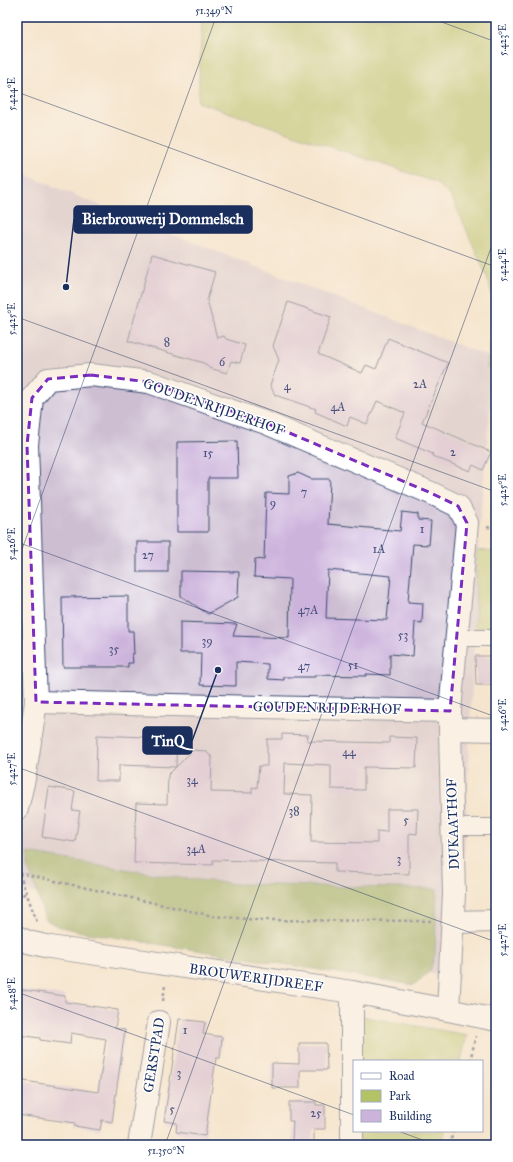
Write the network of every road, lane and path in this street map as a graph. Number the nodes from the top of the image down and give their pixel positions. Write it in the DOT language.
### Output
graph roads {
  1 [pos="484,17"];
  2 [pos="496,23"];
  3 [pos="467,523"];
  4 [pos="457,638"];
  5 [pos="496,638"];
  6 [pos="36,702"];
  7 [pos="450,720"];
  8 [pos="496,730"];
  9 [pos="17,809"];
  10 [pos="453,827"];
  11 [pos="496,827"];
  12 [pos="17,862"];
  13 [pos="19,873"];
  14 [pos="17,898"];
  15 [pos="496,921"];
  16 [pos="454,922"];
  17 [pos="17,937"];
  18 [pos="169,965"];
  19 [pos="352,992"];
  20 [pos="448,1010"];
  21 [pos="496,1020"];
  22 [pos="159,1022"];
  23 [pos="453,1132"];
  24 [pos="139,1145"];
  25 [pos="352,1145"];
  26 [pos="450,1145"];
  1 -- 2 [label="path"];
  3 -- 4 [label="street, DUKAATHOF"];
  3 -- 6 [label="street, GOUDENRIJDERHOF"];
  4 -- 5 [label="street"];
  4 -- 7 [label="street, DUKAATHOF"];
  6 -- 7 [label="street, GOUDENRIJDERHOF"];
  6 -- 9 [label="street, GOUDENRIJDERHOF"];
  7 -- 8 [label="street, GOUDENRIJDERHOF"];
  7 -- 10 [label="street, DUKAATHOF"];
  10 -- 11 [label="street"];
  10 -- 16 [label="street, DUKAATHOF"];
  12 -- 13 [label="path"];
  13 -- 14 [label="path"];
  13 -- 16 [label="path"];
  15 -- 16 [label="street"];
  16 -- 20 [label="street, DUKAATHOF"];
  17 -- 18 [label="street, BROUWERIJDREEF"];
  18 -- 19 [label="street, BROUWERIJDREEF"];
  18 -- 22 [label="path, GERSTPAD"];
  19 -- 20 [label="street, BROUWERIJDREEF"];
  19 -- 25 [label="street"];
  20 -- 21 [label="street, BROUWERIJDREEF"];
  22 -- 24 [label="street, GERSTPAD"];
  23 -- 26 [label="path"];
}
